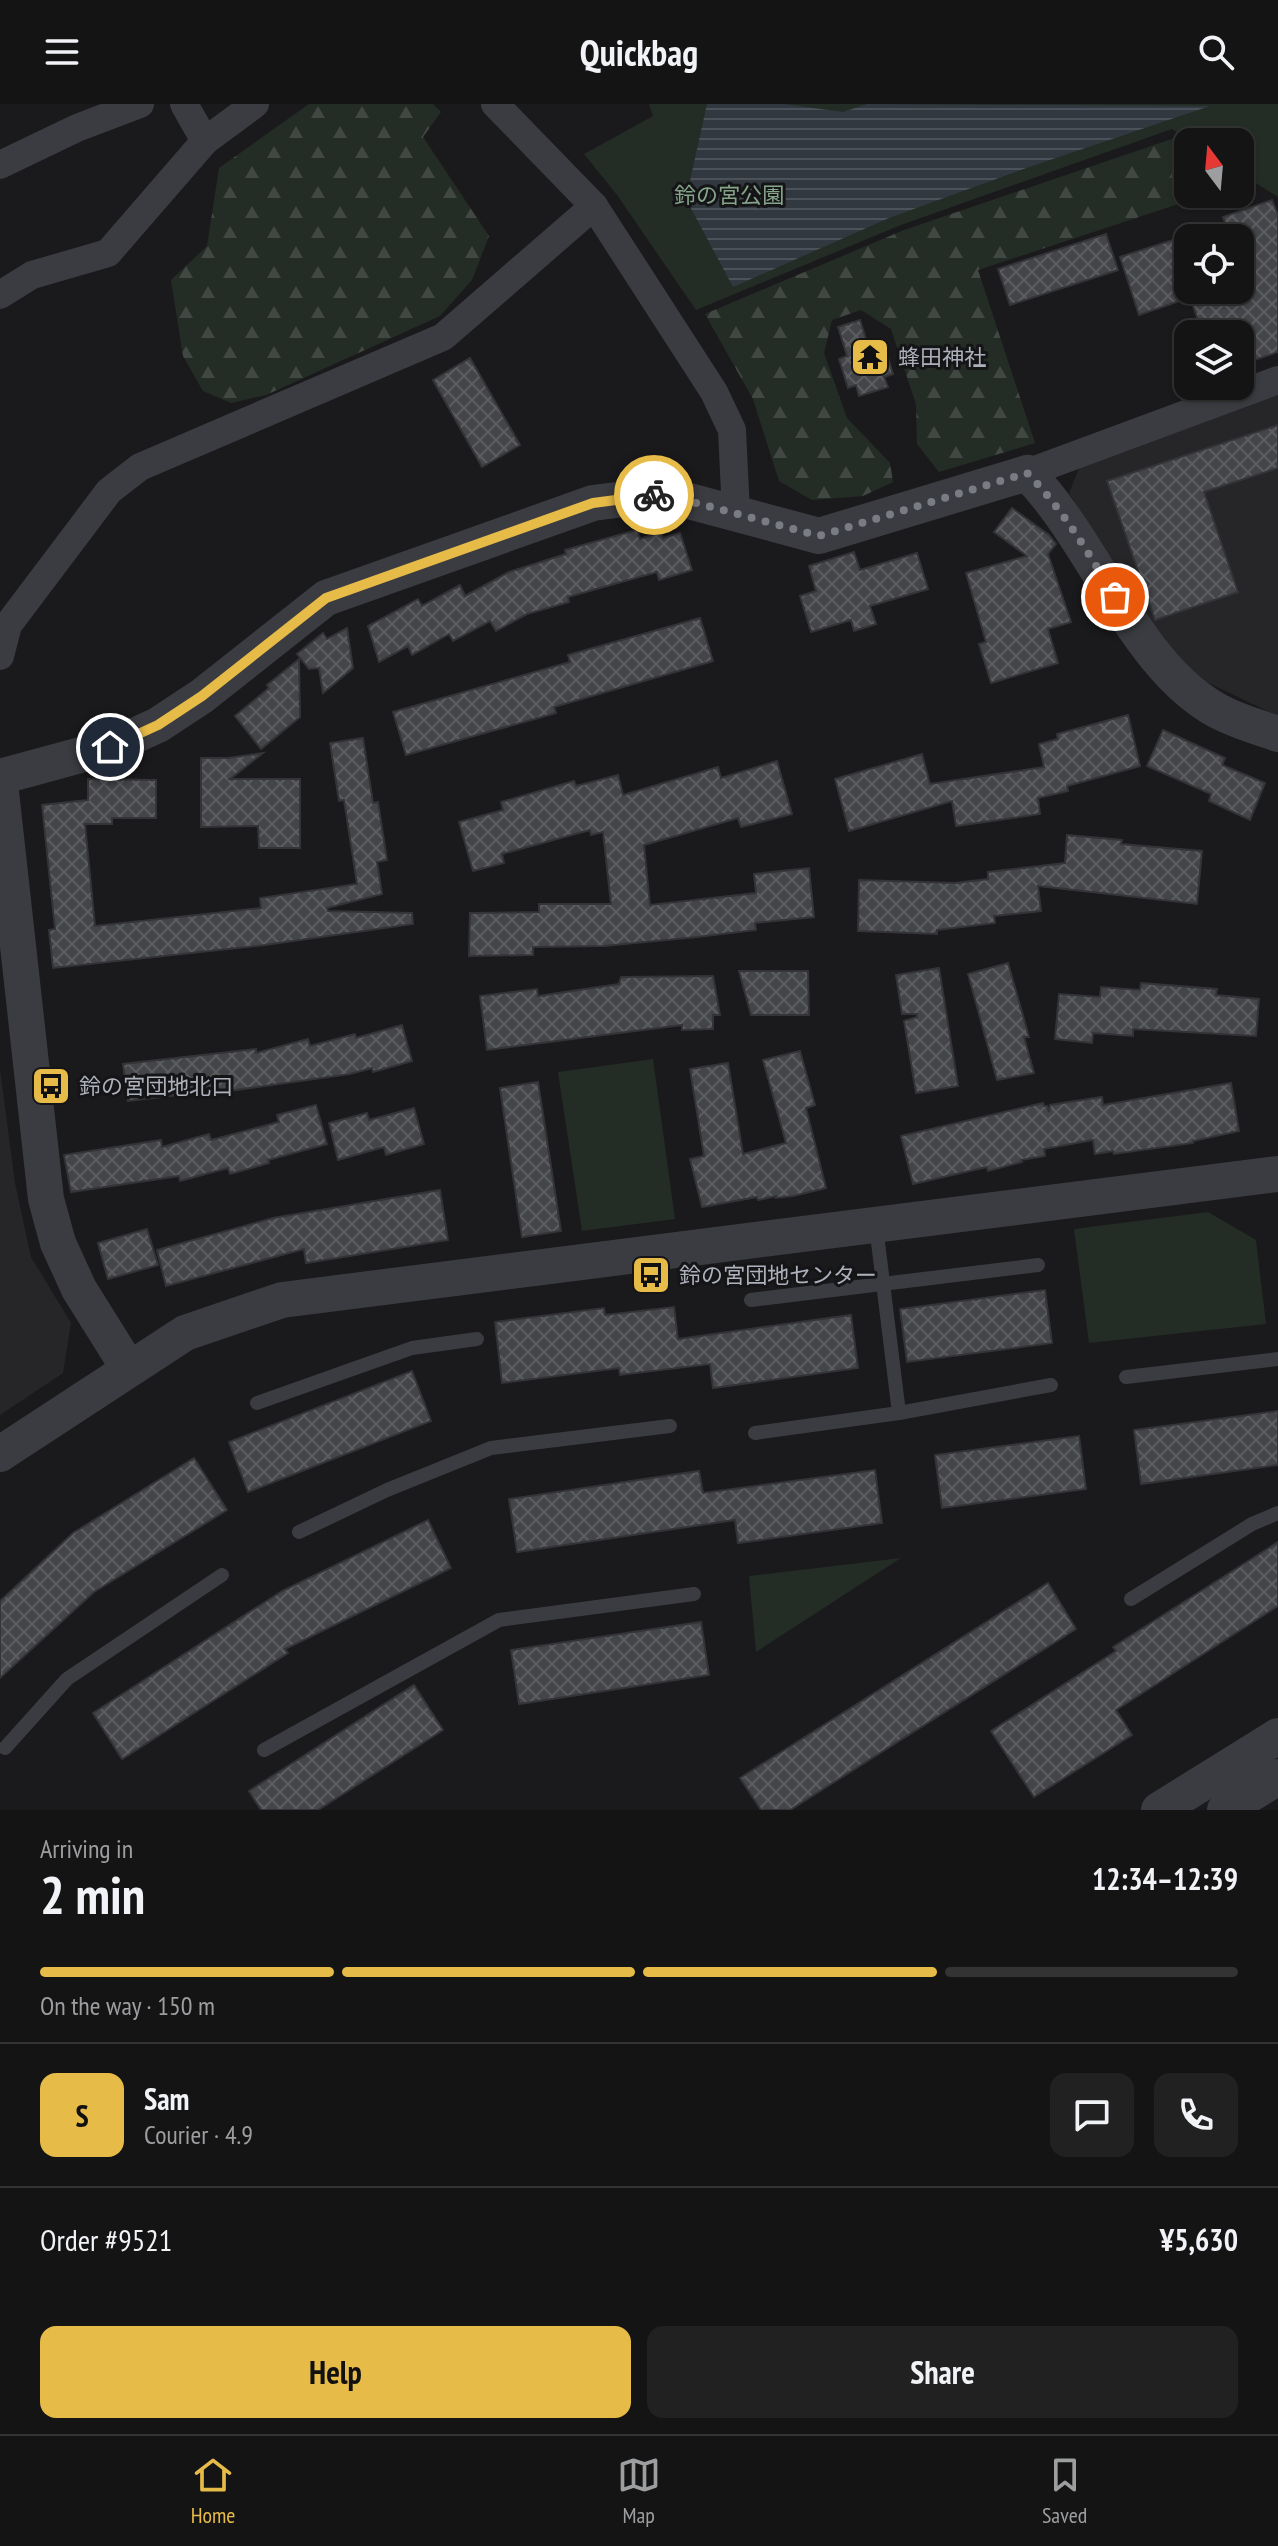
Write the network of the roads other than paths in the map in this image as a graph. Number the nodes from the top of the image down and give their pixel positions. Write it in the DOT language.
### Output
graph roads {
  1 [pos="140,104"];
  2 [pos="184,104"];
  3 [pos="255,104"];
  4 [pos="495,104"];
  5 [pos="205,141"];
  6 [pos="0,165"];
  7 [pos="594,206"];
  8 [pos="0,295"];
  9 [pos="1278,380"];
  10 [pos="1027,473"];
  11 [pos="736,513"];
  12 [pos="0,656"];
  13 [pos="1278,734"];
  14 [pos="0,780"];
  15 [pos="1278,1157"];
  16 [pos="1278,1177"];
  17 [pos="876,1226"];
  18 [pos="1038,1265"];
  19 [pos="883,1285"];
  20 [pos="751,1300"];
  21 [pos="477,1339"];
  22 [pos="1278,1359"];
  23 [pos="129,1369"];
  24 [pos="1126,1377"];
  25 [pos="1051,1385"];
  26 [pos="257,1403"];
  27 [pos="899,1413"];
  28 [pos="670,1426"];
  29 [pos="755,1433"];
  30 [pos="0,1454"];
  31 [pos="1278,1513"];
  32 [pos="299,1532"];
  33 [pos="222,1575"];
  34 [pos="694,1594"];
  35 [pos="1131,1599"];
  36 [pos="1278,1736"];
  37 [pos="5,1748"];
  38 [pos="264,1750"];
  39 [pos="1278,1777"];
  40 [pos="1159,1810"];
  41 [pos="1225,1810"];
  1 -- 6 [label="street"];
  2 -- 5 [label="street"];
  3 -- 5 [label="street"];
  4 -- 7 [label="street"];
  5 -- 8 [label="street"];
  7 -- 11 [label="street"];
  7 -- 12 [label="street"];
  9 -- 10 [label="street"];
  10 -- 11 [label="street"];
  10 -- 13 [label="street"];
  11 -- 14 [label="street"];
  14 -- 23 [label="street"];
  15 -- 16 [label="street"];
  16 -- 17 [label="street"];
  17 -- 19 [label="lane"];
  17 -- 23 [label="street"];
  18 -- 19 [label="lane"];
  19 -- 20 [label="lane"];
  19 -- 27 [label="lane"];
  21 -- 26 [label="lane"];
  22 -- 24 [label="lane"];
  23 -- 30 [label="street"];
  25 -- 27 [label="lane"];
  27 -- 29 [label="lane"];
  28 -- 32 [label="lane"];
  31 -- 35 [label="lane"];
  33 -- 37 [label="lane"];
  34 -- 38 [label="lane"];
  36 -- 40 [label="street"];
  39 -- 41 [label="street"];
}
